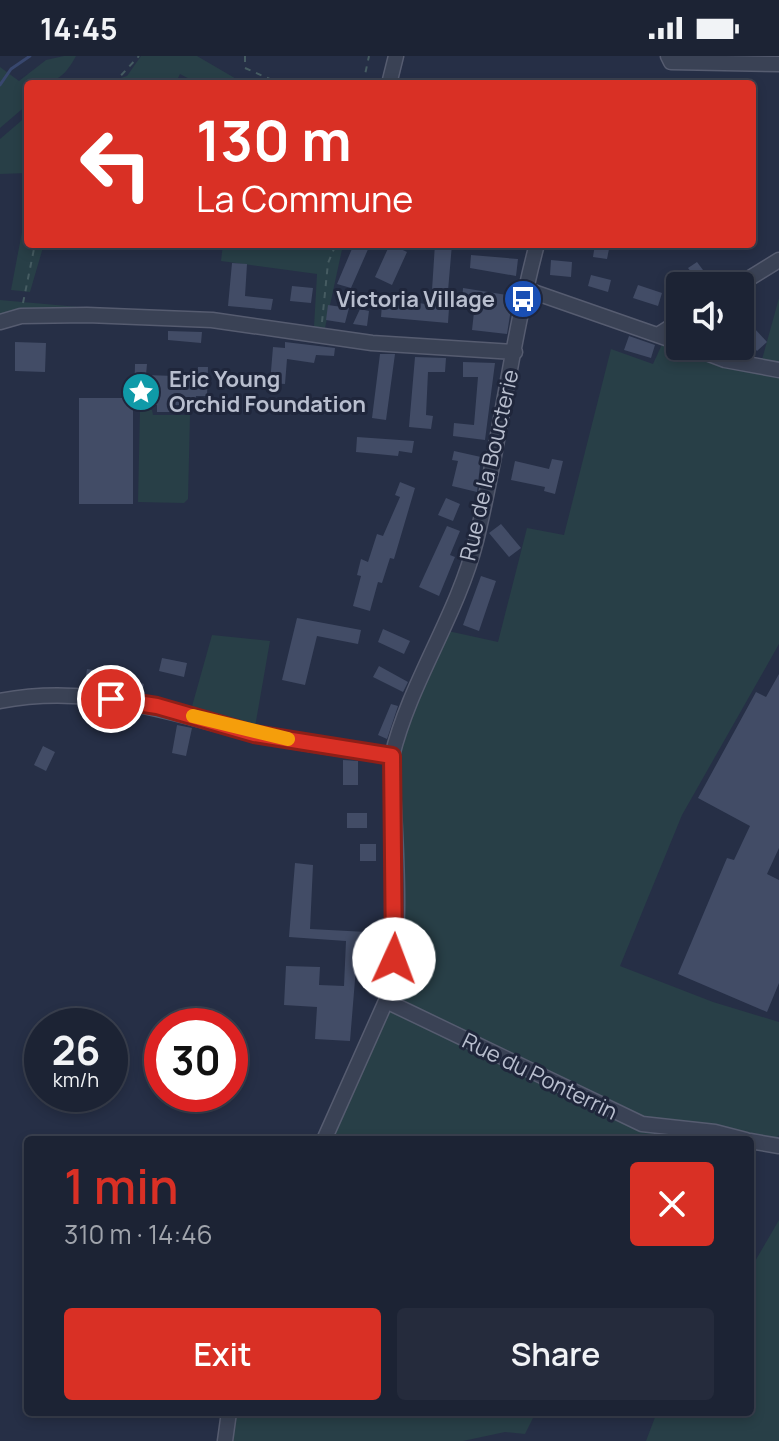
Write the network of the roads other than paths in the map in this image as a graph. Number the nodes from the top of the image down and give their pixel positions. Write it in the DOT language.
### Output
graph roads {
  1 [pos="396,56"];
  2 [pos="668,56"];
  3 [pos="779,64"];
  4 [pos="390,80"];
  5 [pos="536,248"];
  6 [pos="779,260"];
  7 [pos="754,275"];
  8 [pos="525,289"];
  9 [pos="0,322"];
  10 [pos="666,330"];
  11 [pos="658,335"];
  12 [pos="666,338"];
  13 [pos="515,352"];
  14 [pos="725,360"];
  15 [pos="779,370"];
  16 [pos="0,701"];
  17 [pos="392,756"];
  18 [pos="386,1001"];
  19 [pos="326,1136"];
  20 [pos="730,1136"];
  21 [pos="754,1142"];
  22 [pos="779,1146"];
  23 [pos="228,1416"];
  24 [pos="225,1441"];
  1 -- 4 [label="street"];
  2 -- 3 [label="street"];
  5 -- 8 [label="street, Rue de la Boucterie"];
  6 -- 7 [label="street"];
  8 -- 11 [label="street"];
  8 -- 13 [label="street, Rue de la Boucterie"];
  9 -- 13 [label="street"];
  10 -- 11 [label="street"];
  11 -- 12 [label="street"];
  13 -- 17 [label="street, Rue de la Boucterie"];
  14 -- 15 [label="street"];
  16 -- 17 [label="street"];
  17 -- 18 [label="street, Rue de la Boucterie"];
  18 -- 19 [label="street, Rue de la Boucterie"];
  18 -- 20 [label="street, Rue du Ponterrin"];
  21 -- 22 [label="street, Rue du Ponterrin"];
  23 -- 24 [label="street"];
}
